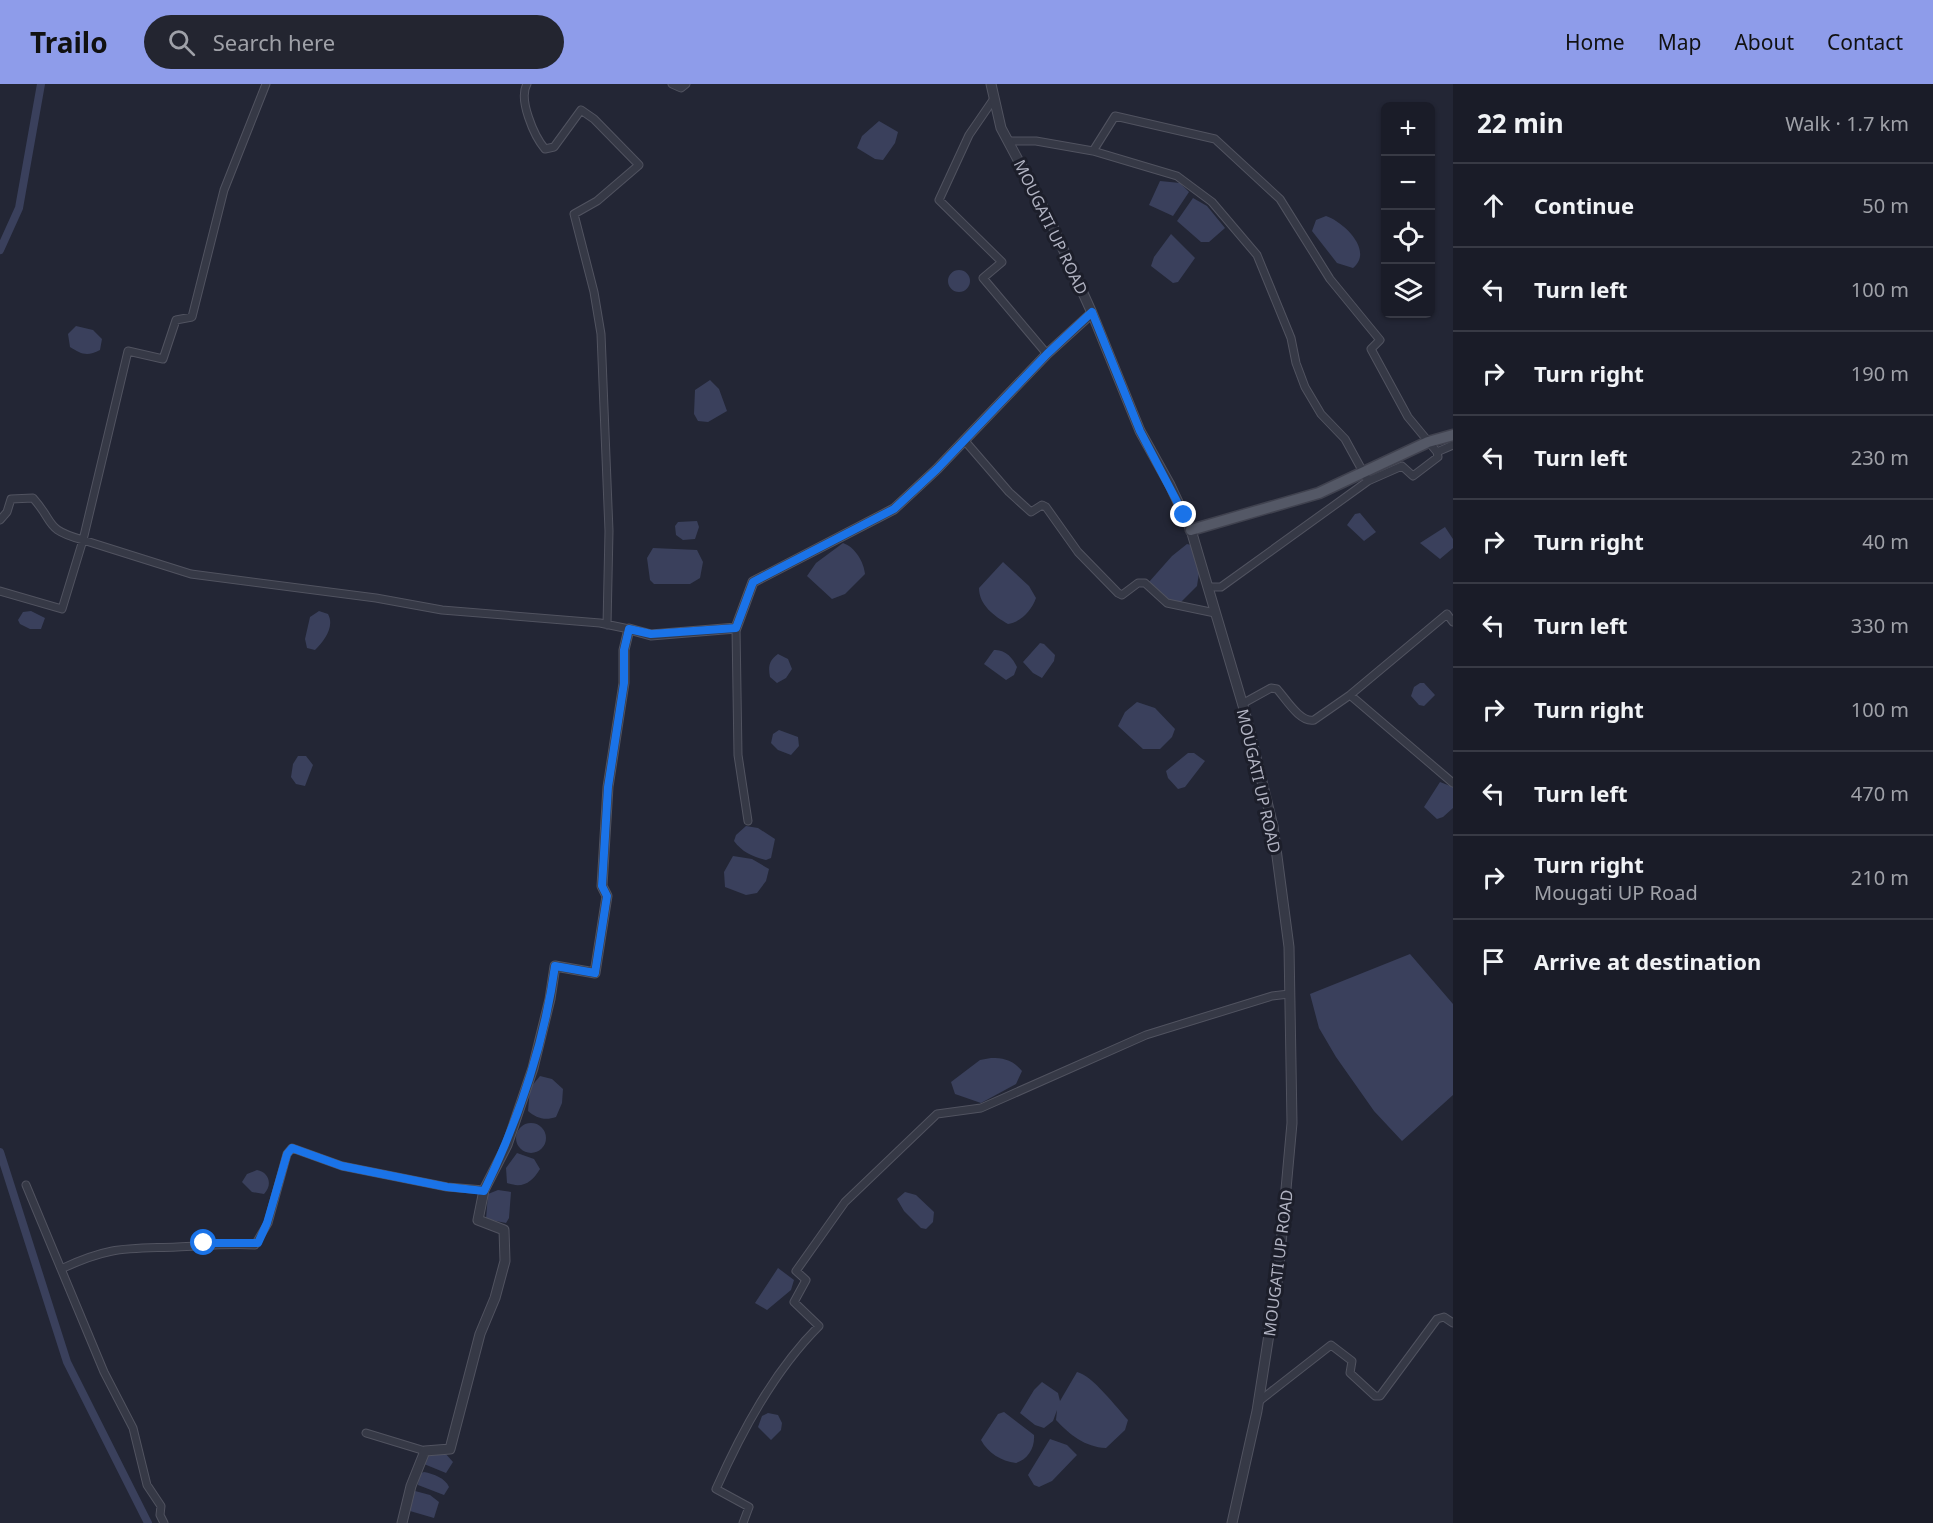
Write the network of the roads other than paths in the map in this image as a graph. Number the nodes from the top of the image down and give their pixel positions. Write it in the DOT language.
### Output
graph roads {
  1 [pos="266,84"];
  2 [pos="527,84"];
  3 [pos="672,84"];
  4 [pos="686,84"];
  5 [pos="991,84"];
  6 [pos="993,100"];
  7 [pos="1010,141"];
  8 [pos="1093,151"];
  9 [pos="1092,312"];
  10 [pos="1047,354"];
  11 [pos="1453,435"];
  12 [pos="964,441"];
  13 [pos="1428,442"];
  14 [pos="1453,445"];
  15 [pos="1437,452"];
  16 [pos="1365,477"];
  17 [pos="0,520"];
  18 [pos="1191,530"];
  19 [pos="83,540"];
  20 [pos="1208,587"];
  21 [pos="0,591"];
  22 [pos="1215,614"];
  23 [pos="1453,622"];
  24 [pos="607,625"];
  25 [pos="736,628"];
  26 [pos="629,629"];
  27 [pos="1350,695"];
  28 [pos="1242,704"];
  29 [pos="1453,783"];
  30 [pos="748,821"];
  31 [pos="1289,994"];
  32 [pos="26,1185"];
  33 [pos="484,1191"];
  34 [pos="61,1269"];
  35 [pos="1453,1323"];
  36 [pos="1258,1402"];
  37 [pos="366,1434"];
  38 [pos="425,1451"];
  39 [pos="164,1523"];
  40 [pos="402,1523"];
  41 [pos="743,1523"];
  42 [pos="1232,1523"];
  1 -- 19 [label="street"];
  2 -- 24 [label="street"];
  3 -- 4 [label="street"];
  5 -- 6 [label="street, MOUGATI UP ROAD"];
  6 -- 7 [label="street, MOUGATI UP ROAD"];
  6 -- 10 [label="street"];
  7 -- 8 [label="street"];
  7 -- 9 [label="street, MOUGATI UP ROAD"];
  8 -- 13 [label="street"];
  8 -- 16 [label="street"];
  9 -- 10 [label="street"];
  9 -- 18 [label="street, MOUGATI UP ROAD"];
  10 -- 12 [label="street"];
  11 -- 13 [label="main road"];
  12 -- 22 [label="street"];
  12 -- 25 [label="street"];
  13 -- 15 [label="street"];
  13 -- 16 [label="main road"];
  14 -- 15 [label="street"];
  15 -- 16 [label="street"];
  16 -- 18 [label="main road"];
  16 -- 20 [label="street"];
  17 -- 19 [label="street"];
  18 -- 20 [label="street, MOUGATI UP ROAD"];
  19 -- 21 [label="street"];
  19 -- 24 [label="street"];
  20 -- 22 [label="street, MOUGATI UP ROAD"];
  22 -- 28 [label="street, MOUGATI UP ROAD"];
  23 -- 27 [label="street"];
  24 -- 26 [label="street"];
  25 -- 26 [label="street"];
  25 -- 30 [label="street"];
  26 -- 33 [label="street"];
  27 -- 28 [label="street"];
  27 -- 29 [label="street"];
  28 -- 31 [label="street, MOUGATI UP ROAD"];
  31 -- 36 [label="street, MOUGATI UP ROAD"];
  31 -- 41 [label="street"];
  32 -- 34 [label="street"];
  33 -- 34 [label="street"];
  33 -- 38 [label="street"];
  34 -- 39 [label="street"];
  35 -- 36 [label="street"];
  36 -- 42 [label="street, MOUGATI UP ROAD"];
  37 -- 38 [label="street"];
  38 -- 40 [label="street"];
}
